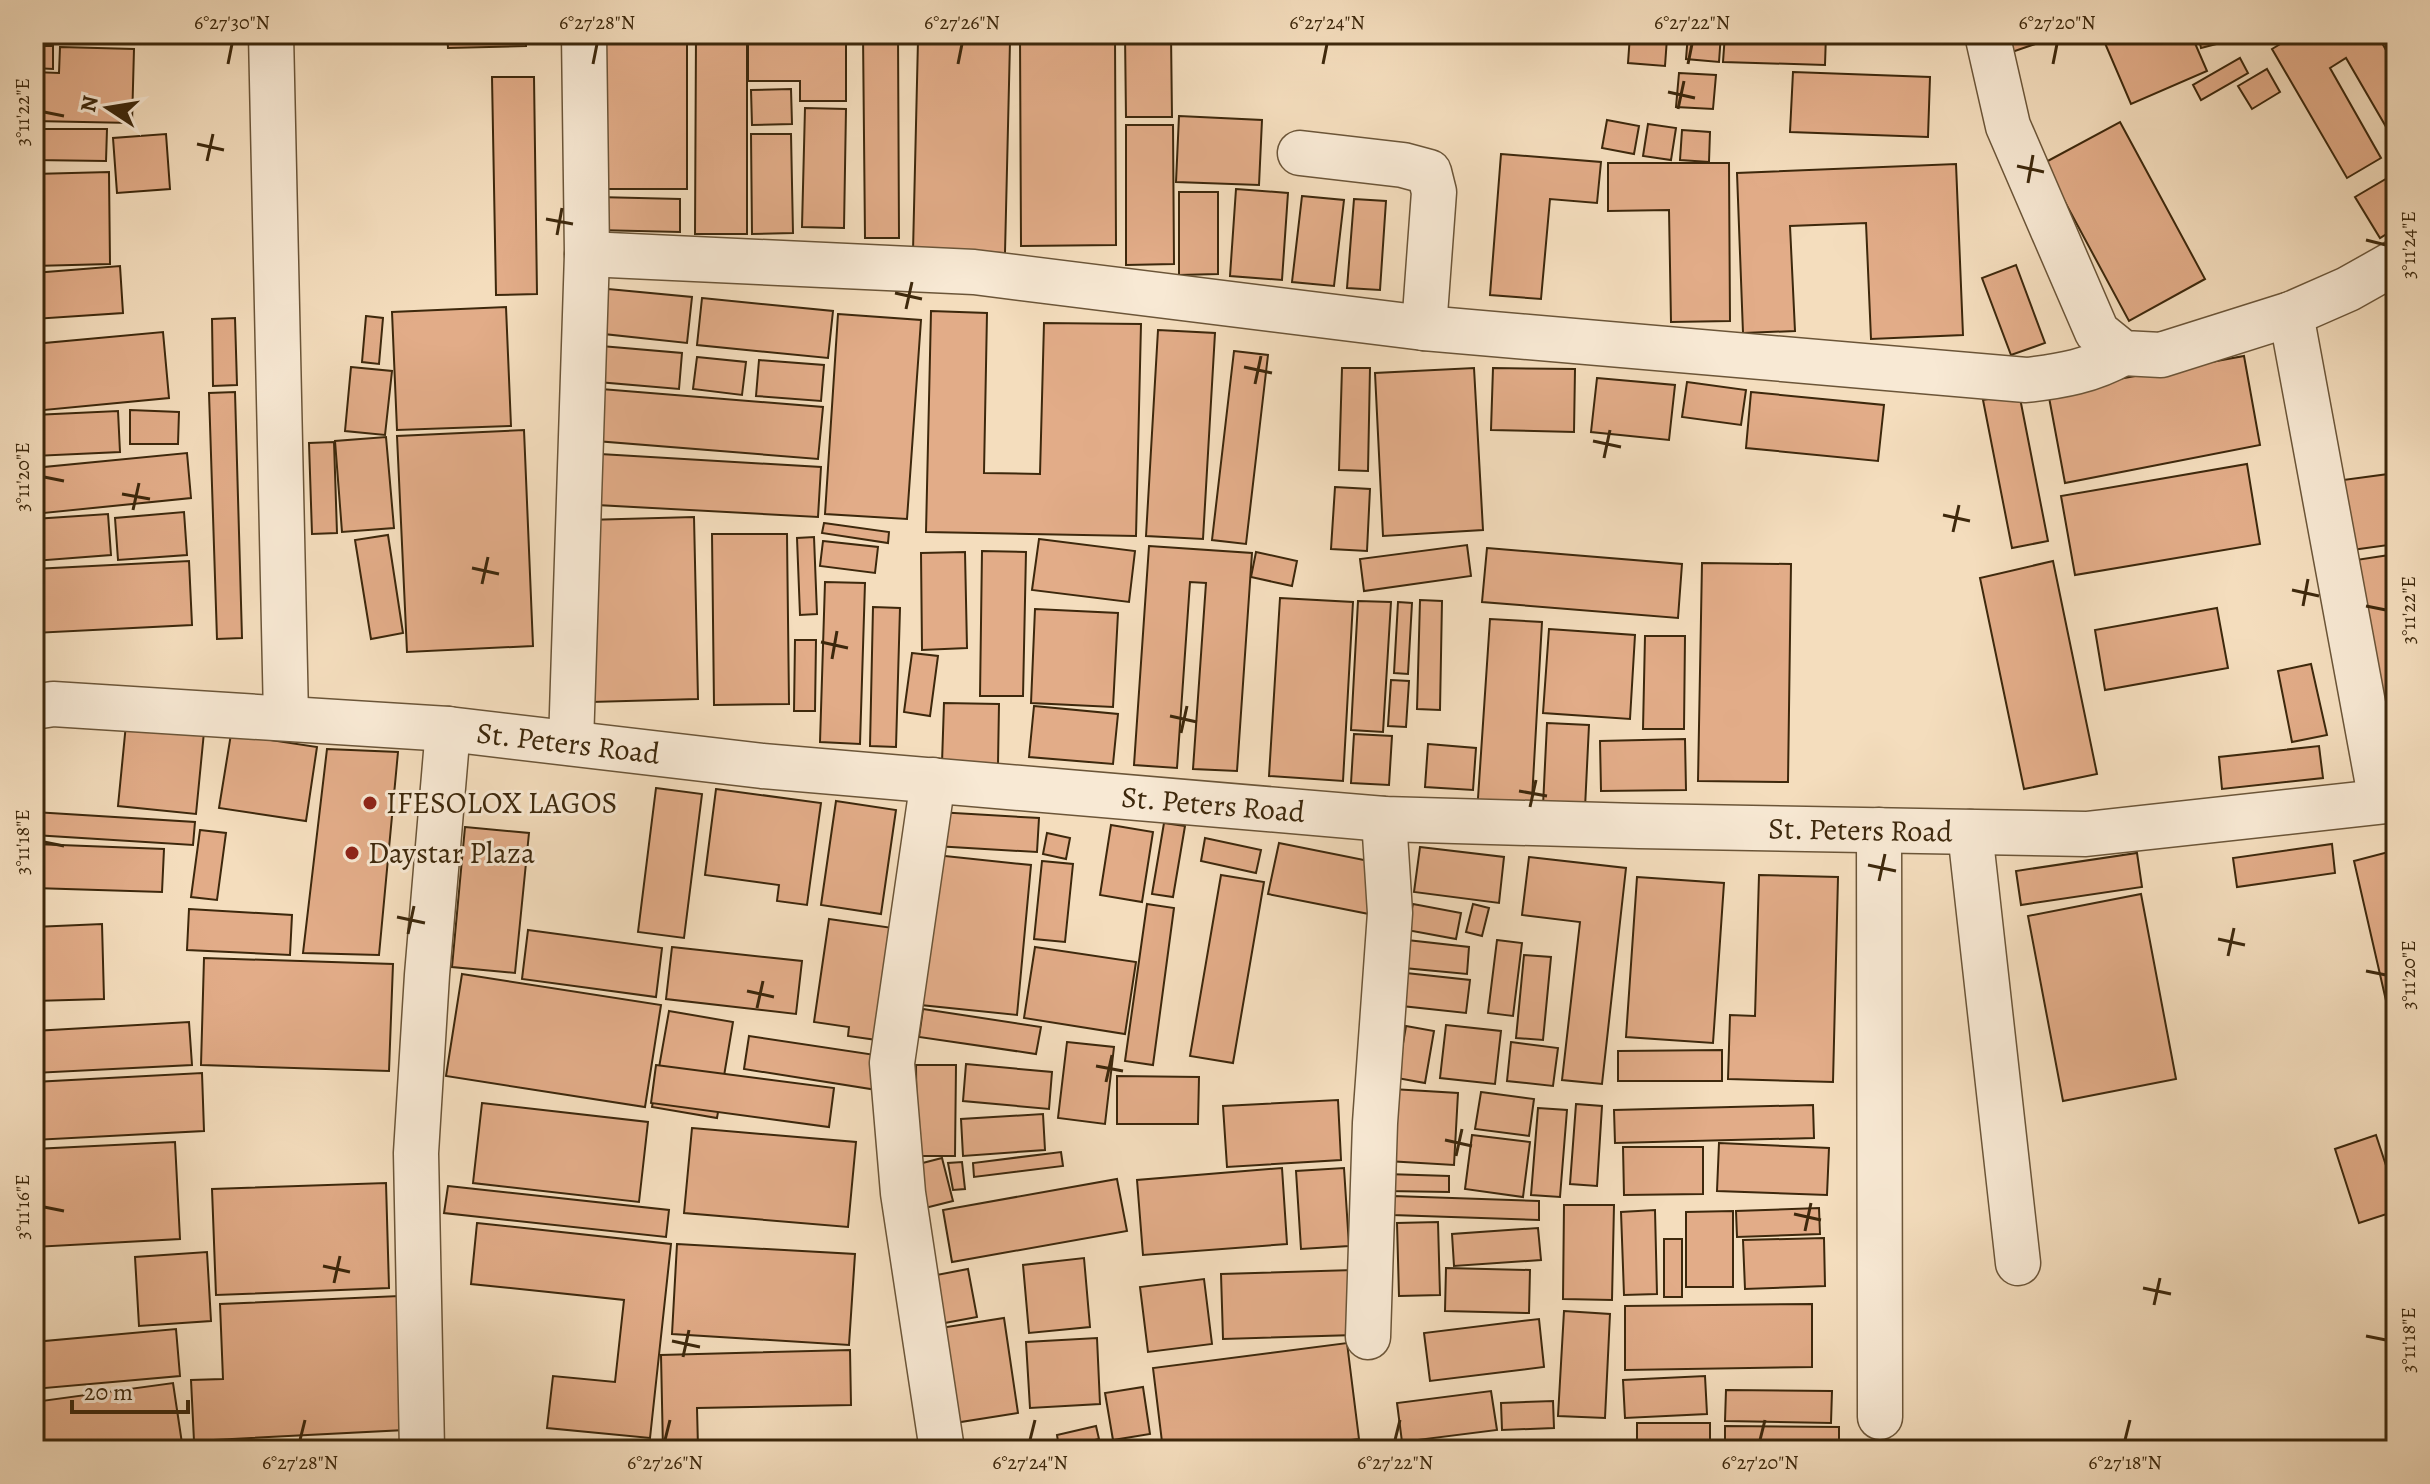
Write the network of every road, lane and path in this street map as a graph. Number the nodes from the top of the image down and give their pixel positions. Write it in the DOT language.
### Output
graph roads {
  1 [pos="271,34"];
  2 [pos="584,34"];
  3 [pos="1987,34"];
  4 [pos="1300,153"];
  5 [pos="587,254"];
  6 [pos="2396,262"];
  7 [pos="2291,314"];
  8 [pos="1424,328"];
  9 [pos="2123,353"];
  10 [pos="34,707"];
  11 [pos="286,717"];
  12 [pos="448,729"];
  13 [pos="571,743"];
  14 [pos="933,780"];
  15 [pos="2388,801"];
  16 [pos="1384,819"];
  17 [pos="1879,830"];
  18 [pos="1970,832"];
  19 [pos="2018,1263"];
  20 [pos="1368,1337"];
  21 [pos="1880,1417"];
  22 [pos="422,1450"];
  23 [pos="942,1450"];
  1 -- 11 [label="street"];
  2 -- 5 [label="street"];
  3 -- 9 [label="street"];
  4 -- 8 [label="street"];
  5 -- 8 [label="street"];
  5 -- 13 [label="street"];
  6 -- 7 [label="street"];
  7 -- 9 [label="street"];
  7 -- 15 [label="street"];
  8 -- 9 [label="street"];
  10 -- 11 [label="street, St. Peters Road"];
  11 -- 12 [label="street, St. Peters Road"];
  12 -- 13 [label="street, St. Peters Road"];
  12 -- 22 [label="street"];
  13 -- 14 [label="street, St. Peters Road"];
  14 -- 16 [label="street, St. Peters Road"];
  14 -- 23 [label="street"];
  15 -- 18 [label="street, St. Peters Road"];
  16 -- 17 [label="street, St. Peters Road"];
  16 -- 20 [label="street"];
  17 -- 18 [label="street, St. Peters Road"];
  17 -- 21 [label="street"];
  18 -- 19 [label="street"];
}
